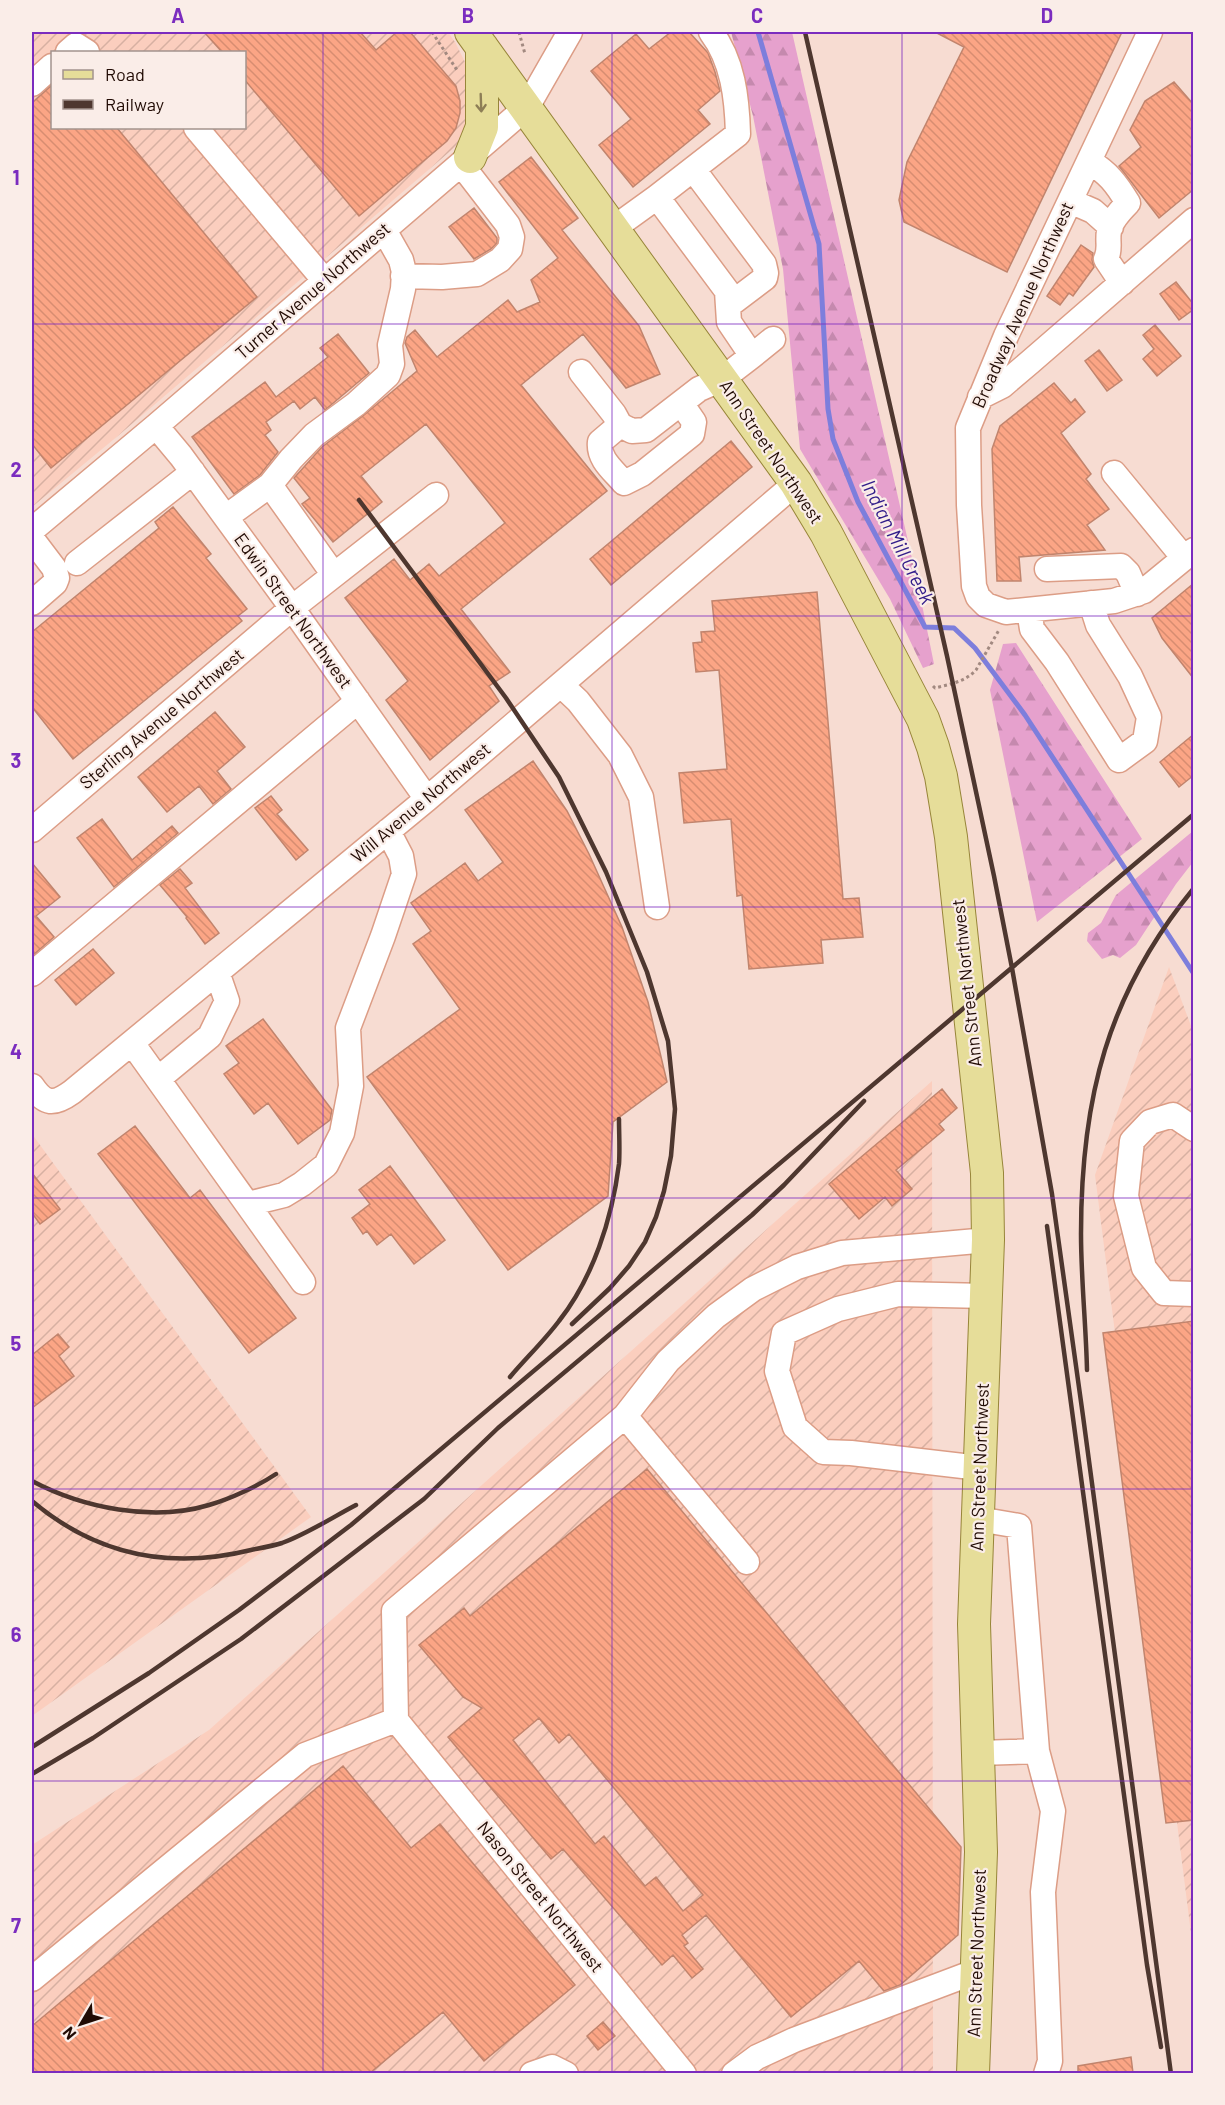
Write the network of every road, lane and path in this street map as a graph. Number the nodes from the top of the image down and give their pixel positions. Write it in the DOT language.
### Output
graph roads {
  1 [pos="432,32"];
  2 [pos="519,32"];
  3 [pos="570,32"];
  4 [pos="711,32"];
  5 [pos="1150,32"];
  6 [pos="477,39"];
  7 [pos="69,51"];
  8 [pos="85,51"];
  9 [pos="525,54"];
  10 [pos="51,67"];
  11 [pos="459,74"];
  12 [pos="32,84"];
  13 [pos="527,107"];
  14 [pos="197,129"];
  15 [pos="465,161"];
  16 [pos="1089,161"];
  17 [pos="693,169"];
  18 [pos="657,196"];
  19 [pos="1070,201"];
  20 [pos="1194,220"];
  21 [pos="1111,227"];
  22 [pos="614,228"];
  23 [pos="384,230"];
  24 [pos="404,276"];
  25 [pos="326,281"];
  26 [pos="1122,283"];
  27 [pos="728,306"];
  28 [pos="773,339"];
  29 [pos="752,356"];
  30 [pos="581,372"];
  31 [pos="722,379"];
  32 [pos="980,397"];
  33 [pos="681,403"];
  34 [pos="620,425"];
  35 [pos="156,426"];
  36 [pos="193,472"];
  37 [pos="1114,473"];
  38 [pos="796,483"];
  39 [pos="270,485"];
  40 [pos="436,495"];
  41 [pos="226,517"];
  42 [pos="32,530"];
  43 [pos="32,539"];
  44 [pos="1189,554"];
  45 [pos="77,563"];
  46 [pos="1047,569"];
  47 [pos="334,575"];
  48 [pos="1114,600"];
  49 [pos="32,603"];
  50 [pos="292,608"];
  51 [pos="1029,610"];
  52 [pos="998,633"];
  53 [pos="561,685"];
  54 [pos="909,689"];
  55 [pos="358,701"];
  56 [pos="427,799"];
  57 [pos="32,830"];
  58 [pos="388,831"];
  59 [pos="657,906"];
  60 [pos="217,972"];
  61 [pos="32,974"];
  62 [pos="132,1043"];
  63 [pos="158,1079"];
  64 [pos="34,1090"];
  65 [pos="1194,1129"];
  66 [pos="248,1204"];
  67 [pos="988,1240"];
  68 [pos="303,1282"];
  69 [pos="1194,1294"];
  70 [pos="986,1296"];
  71 [pos="625,1416"];
  72 [pos="980,1468"];
  73 [pos="978,1520"];
  74 [pos="747,1562"];
  75 [pos="396,1720"];
  76 [pos="1037,1751"];
  77 [pos="979,1753"];
  78 [pos="977,1971"];
  79 [pos="32,1979"];
  80 [pos="532,2073"];
  81 [pos="566,2073"];
  82 [pos="684,2073"];
  83 [pos="734,2073"];
  84 [pos="973,2073"];
  85 [pos="1046,2073"];
  1 -- 11 [label="path"];
  2 -- 9 [label="path"];
  3 -- 13 [label="street, Turner Avenue Northwest"];
  4 -- 17 [label="street"];
  5 -- 16 [label="street, Broadway Avenue Northwest"];
  6 -- 13 [label="main road, Ann Street Northwest"];
  6 -- 15 [label="main road, one-way"];
  7 -- 8 [label="street"];
  10 -- 12 [label="street"];
  13 -- 15 [label="street, Turner Avenue Northwest"];
  13 -- 22 [label="main road, Ann Street Northwest"];
  14 -- 25 [label="street"];
  15 -- 23 [label="street, Turner Avenue Northwest"];
  15 -- 24 [label="street"];
  16 -- 19 [label="street, Broadway Avenue Northwest"];
  16 -- 21 [label="street"];
  17 -- 18 [label="street"];
  17 -- 27 [label="street"];
  18 -- 22 [label="street"];
  18 -- 27 [label="street"];
  19 -- 21 [label="street"];
  19 -- 32 [label="street, Broadway Avenue Northwest"];
  20 -- 26 [label="street"];
  21 -- 26 [label="street"];
  22 -- 31 [label="main road, Ann Street Northwest"];
  23 -- 24 [label="street"];
  23 -- 25 [label="street, Turner Avenue Northwest"];
  24 -- 39 [label="street"];
  25 -- 35 [label="street, Turner Avenue Northwest"];
  26 -- 32 [label="street"];
  27 -- 29 [label="street"];
  28 -- 29 [label="street"];
  29 -- 31 [label="street"];
  30 -- 34 [label="street"];
  31 -- 33 [label="street"];
  31 -- 38 [label="main road, Ann Street Northwest"];
  32 -- 51 [label="street, Broadway Avenue Northwest"];
  33 -- 34 [label="street"];
  33 -- 34 [label="street"];
  35 -- 36 [label="street, Edwin Street Northwest"];
  35 -- 42 [label="street, Turner Avenue Northwest"];
  36 -- 41 [label="street, Edwin Street Northwest"];
  36 -- 45 [label="street"];
  37 -- 44 [label="street"];
  38 -- 53 [label="street, Will Avenue Northwest"];
  38 -- 54 [label="main road, Ann Street Northwest"];
  39 -- 41 [label="street"];
  39 -- 47 [label="street"];
  40 -- 47 [label="street, Sterling Avenue Northwest"];
  41 -- 50 [label="street, Edwin Street Northwest"];
  43 -- 49 [label="street"];
  44 -- 48 [label="street"];
  46 -- 48 [label="street"];
  47 -- 50 [label="street, Sterling Avenue Northwest"];
  48 -- 51 [label="street, Broadway Avenue Northwest"];
  48 -- 51 [label="street"];
  50 -- 55 [label="street, Edwin Street Northwest"];
  50 -- 57 [label="street, Sterling Avenue Northwest"];
  52 -- 54 [label="path"];
  53 -- 56 [label="street, Will Avenue Northwest"];
  53 -- 59 [label="street"];
  54 -- 67 [label="main road, Ann Street Northwest"];
  55 -- 56 [label="street, Edwin Street Northwest"];
  55 -- 61 [label="street"];
  56 -- 58 [label="street, Will Avenue Northwest"];
  58 -- 60 [label="street, Will Avenue Northwest"];
  58 -- 66 [label="street"];
  60 -- 62 [label="street, Will Avenue Northwest"];
  60 -- 63 [label="street"];
  62 -- 63 [label="street"];
  62 -- 64 [label="street, Will Avenue Northwest"];
  63 -- 66 [label="street"];
  65 -- 69 [label="street"];
  66 -- 68 [label="street"];
  67 -- 70 [label="main road, Ann Street Northwest"];
  67 -- 71 [label="street"];
  70 -- 72 [label="main road, Ann Street Northwest"];
  70 -- 72 [label="street"];
  71 -- 74 [label="street"];
  71 -- 75 [label="street"];
  72 -- 73 [label="main road, Ann Street Northwest"];
  73 -- 76 [label="street"];
  73 -- 77 [label="main road, Ann Street Northwest"];
  75 -- 79 [label="street"];
  75 -- 82 [label="street, Nason Street Northwest"];
  76 -- 77 [label="street"];
  76 -- 85 [label="street"];
  77 -- 78 [label="main road, Ann Street Northwest"];
  78 -- 83 [label="street"];
  78 -- 84 [label="main road, Ann Street Northwest"];
  80 -- 81 [label="street"];
}
